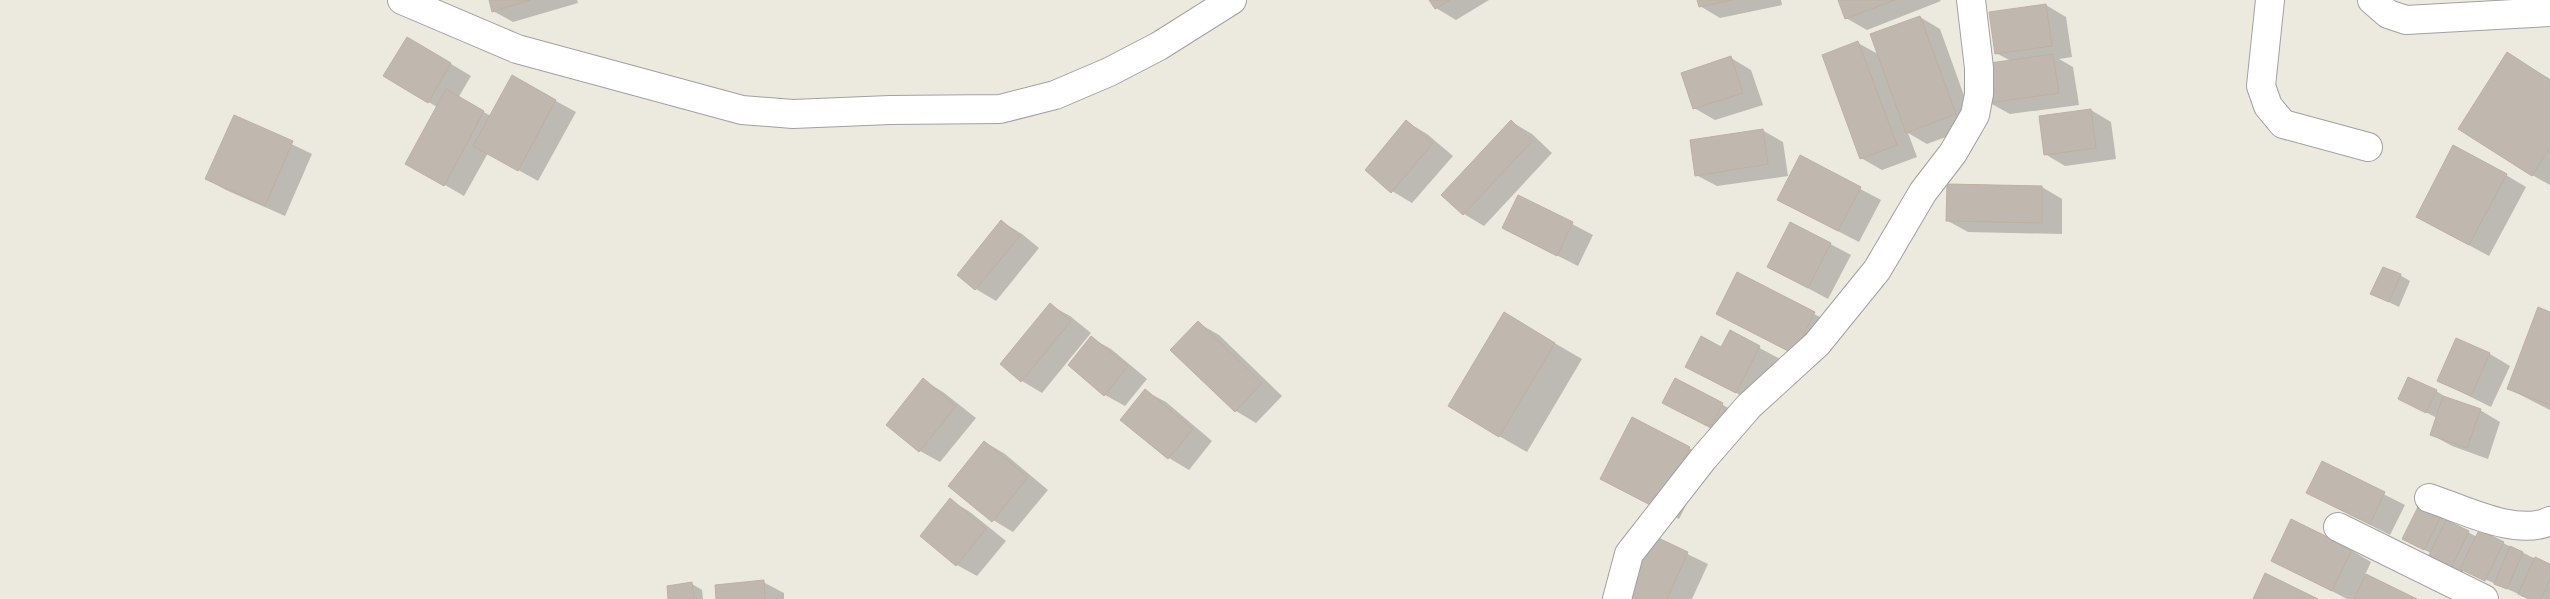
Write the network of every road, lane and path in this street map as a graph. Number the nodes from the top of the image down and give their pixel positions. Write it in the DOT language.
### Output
graph roads {
  1 [pos="402,0"];
  2 [pos="1232,0"];
  3 [pos="1971,0"];
  4 [pos="2270,0"];
  5 [pos="2372,0"];
  6 [pos="460,12"];
  7 [pos="2550,12"];
  8 [pos="2368,147"];
  9 [pos="2429,498"];
  10 [pos="2550,521"];
  11 [pos="2338,527"];
  12 [pos="1618,599"];
  13 [pos="2484,599"];
  1 -- 6 [label="street"];
  2 -- 6 [label="street"];
  3 -- 12 [label="street"];
  4 -- 8 [label="street"];
  5 -- 7 [label="street"];
  9 -- 10 [label="street"];
  11 -- 13 [label="street"];
}
